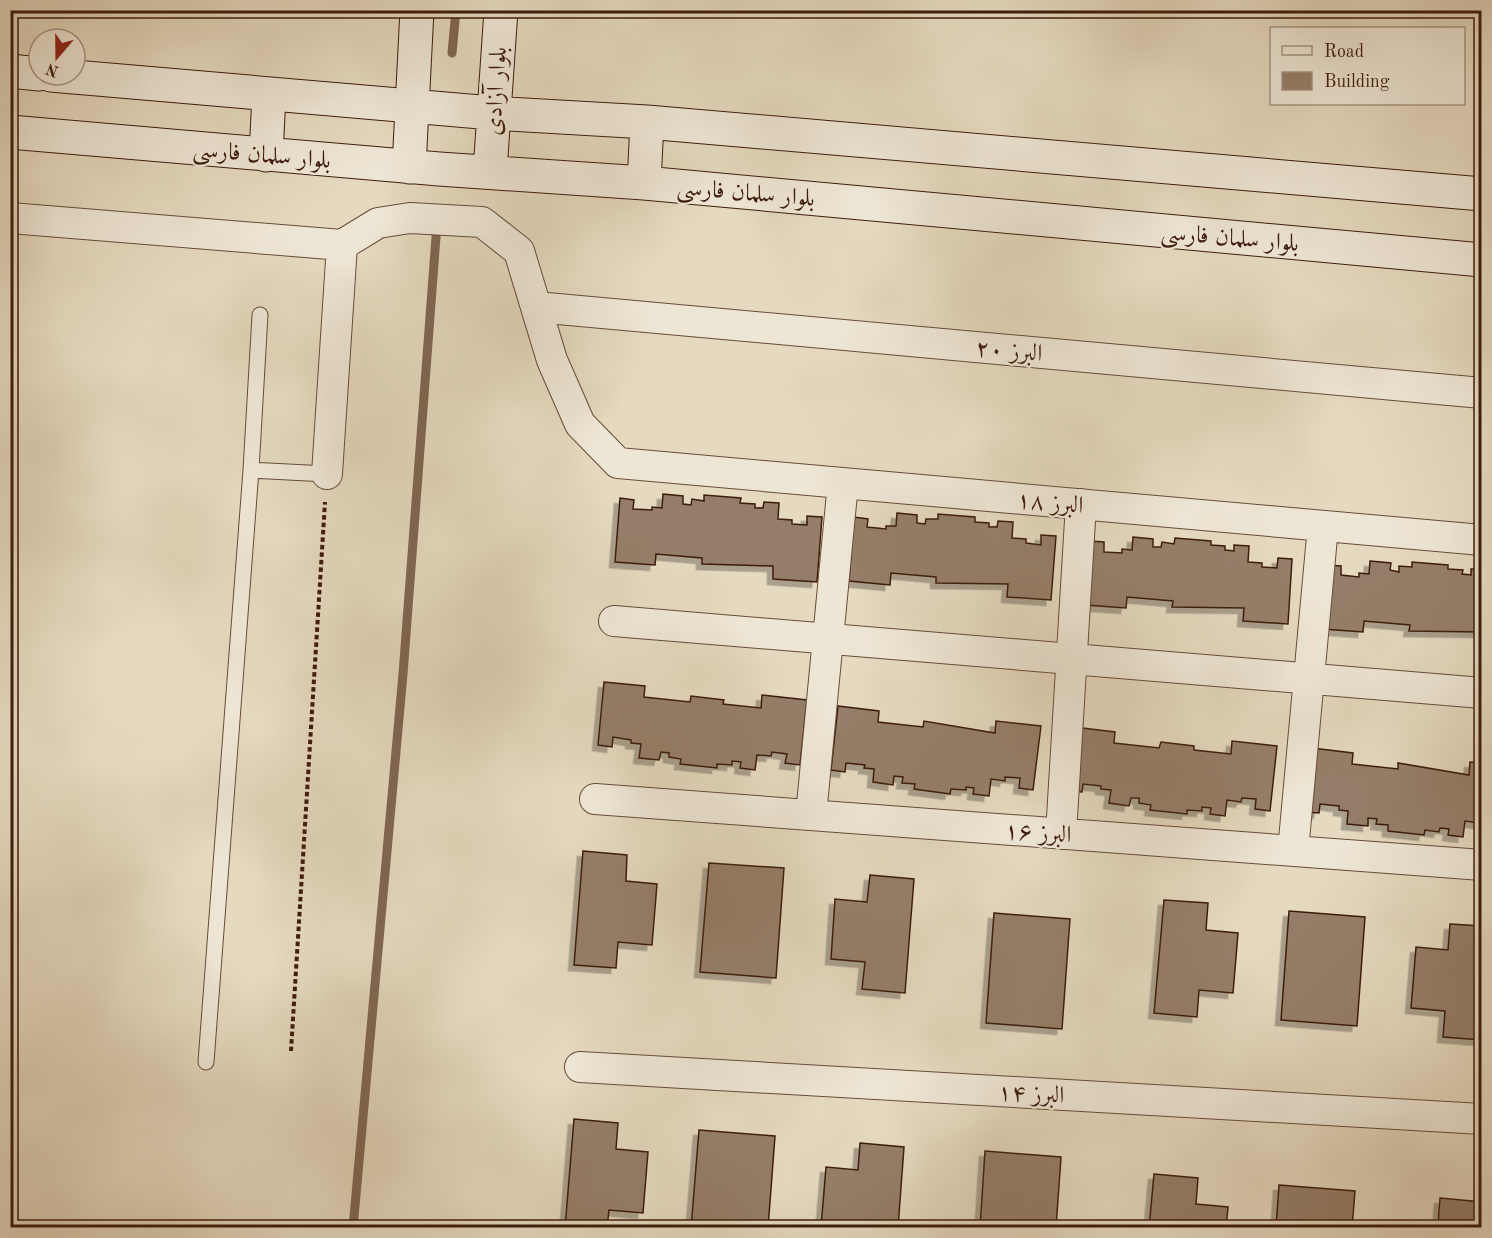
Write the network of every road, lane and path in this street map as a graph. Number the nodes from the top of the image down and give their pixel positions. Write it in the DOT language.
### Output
graph roads {
  1 [pos="417,10"];
  2 [pos="501,10"];
  3 [pos="10,71"];
  4 [pos="27,73"];
  5 [pos="87,78"];
  6 [pos="269,95"];
  7 [pos="410,105"];
  8 [pos="492,112"];
  9 [pos="647,122"];
  10 [pos="10,132"];
  11 [pos="266,155"];
  12 [pos="409,167"];
  13 [pos="490,171"];
  14 [pos="644,183"];
  15 [pos="1482,194"];
  16 [pos="10,218"];
  17 [pos="342,245"];
  18 [pos="1482,260"];
  19 [pos="536,307"];
  20 [pos="260,315"];
  21 [pos="1482,393"];
  22 [pos="251,471"];
  23 [pos="327,474"];
  24 [pos="843,483"];
  25 [pos="1081,504"];
  26 [pos="1323,526"];
  27 [pos="1482,540"];
  28 [pos="614,621"];
  29 [pos="830,638"];
  30 [pos="1072,659"];
  31 [pos="1309,678"];
  32 [pos="1482,693"];
  33 [pos="595,799"];
  34 [pos="811,815"];
  35 [pos="1061,834"];
  36 [pos="1293,851"];
  37 [pos="1482,865"];
  38 [pos="291,1051"];
  39 [pos="206,1062"];
  40 [pos="579,1067"];
  41 [pos="1482,1119"];
  1 -- 7 [label="main road"];
  2 -- 8 [label="main road, بلوار آزادی"];
  3 -- 4 [label="main road"];
  5 -- 6 [label="main road"];
  6 -- 7 [label="main road"];
  6 -- 11 [label="main road"];
  7 -- 8 [label="main road"];
  7 -- 12 [label="main road"];
  8 -- 9 [label="main road"];
  8 -- 13 [label="main road, بلوار آزادی"];
  9 -- 14 [label="main road"];
  9 -- 15 [label="main road"];
  10 -- 11 [label="main road, بلوار سلمان فارسی"];
  11 -- 12 [label="main road, بلوار سلمان فارسی"];
  12 -- 13 [label="main road, بلوار سلمان فارسی"];
  13 -- 14 [label="main road, بلوار سلمان فارسی"];
  14 -- 18 [label="main road, بلوار سلمان فارسی"];
  16 -- 17 [label="street"];
  17 -- 19 [label="street"];
  17 -- 23 [label="street"];
  19 -- 21 [label="street, البرز ۲۰"];
  19 -- 24 [label="street, البرز ۱۸"];
  20 -- 22 [label="lane"];
  22 -- 23 [label="lane"];
  22 -- 39 [label="lane"];
  23 -- 38 [label="path"];
  24 -- 25 [label="street, البرز ۱۸"];
  24 -- 29 [label="street"];
  25 -- 26 [label="street, البرز ۱۸"];
  25 -- 30 [label="street"];
  26 -- 27 [label="street, البرز ۱۸"];
  26 -- 31 [label="street"];
  28 -- 29 [label="street"];
  29 -- 30 [label="street"];
  29 -- 34 [label="street"];
  30 -- 31 [label="street"];
  30 -- 35 [label="street"];
  31 -- 32 [label="street"];
  31 -- 36 [label="street"];
  33 -- 34 [label="street, البرز ۱۶"];
  34 -- 35 [label="street, البرز ۱۶"];
  35 -- 36 [label="street, البرز ۱۶"];
  36 -- 37 [label="street, البرز ۱۶"];
  40 -- 41 [label="street, البرز ۱۴"];
}
